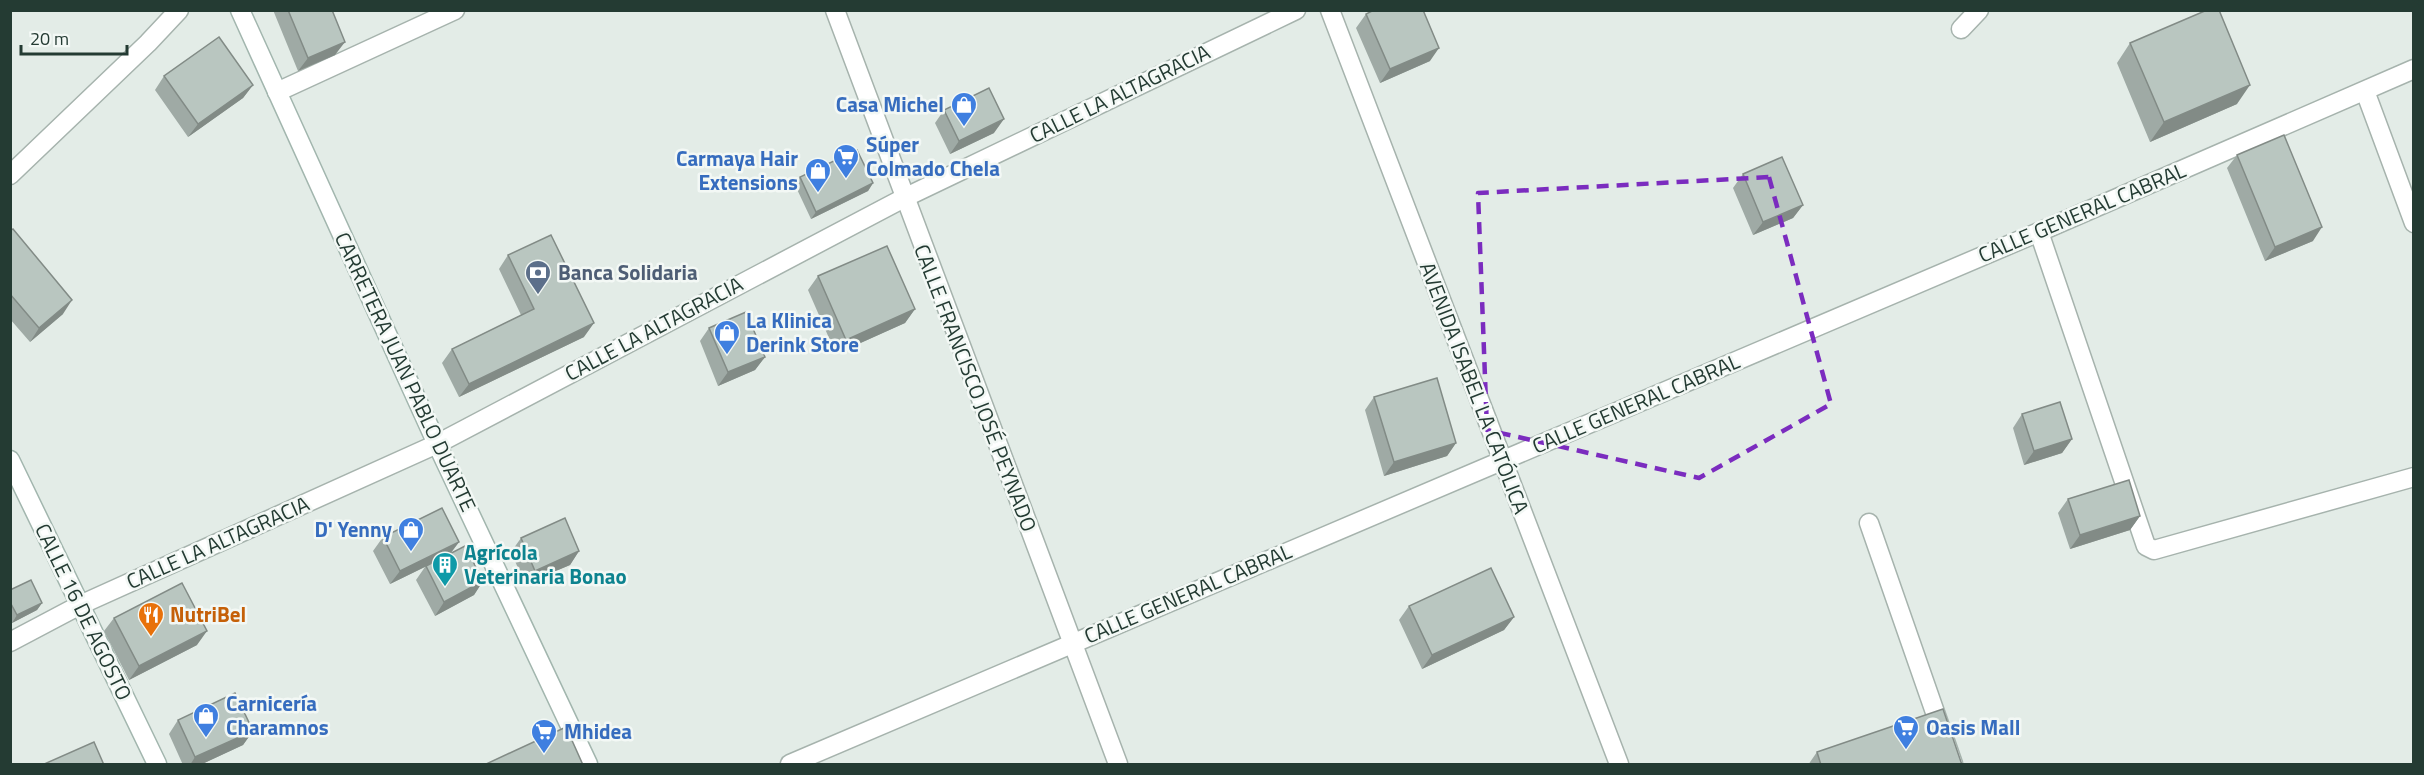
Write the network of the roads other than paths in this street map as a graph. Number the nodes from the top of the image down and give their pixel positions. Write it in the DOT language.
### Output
graph roads {
  1 [pos="179,10"];
  2 [pos="240,10"];
  3 [pos="455,10"];
  4 [pos="835,10"];
  5 [pos="1296,10"];
  6 [pos="1330,10"];
  7 [pos="1979,10"];
  8 [pos="1961,29"];
  9 [pos="2414,69"];
  10 [pos="2365,91"];
  11 [pos="277,92"];
  12 [pos="10,175"];
  13 [pos="904,198"];
  14 [pos="2414,223"];
  15 [pos="2039,232"];
  16 [pos="436,444"];
  17 [pos="10,460"];
  18 [pos="1502,461"];
  19 [pos="2414,477"];
  20 [pos="1869,523"];
  21 [pos="80,605"];
  22 [pos="10,642"];
  23 [pos="1072,643"];
  24 [pos="157,765"];
  25 [pos="588,765"];
  26 [pos="790,765"];
  27 [pos="1118,765"];
  28 [pos="1619,765"];
  29 [pos="1953,765"];
  1 -- 12 [label="street"];
  2 -- 11 [label="street, CARRETERA JUAN PABLO DUARTE"];
  3 -- 11 [label="street"];
  4 -- 13 [label="street, CALLE FRANCISCO JOSÉ PEYNADO"];
  5 -- 13 [label="street, CALLE LA ALTAGRACIA"];
  6 -- 18 [label="street, AVENIDA ISABEL LA CATÓLICA"];
  7 -- 8 [label="street"];
  9 -- 10 [label="street, CALLE GENERAL CABRAL"];
  10 -- 14 [label="street"];
  10 -- 15 [label="street, CALLE GENERAL CABRAL"];
  11 -- 16 [label="street, CARRETERA JUAN PABLO DUARTE"];
  13 -- 16 [label="street, CALLE LA ALTAGRACIA"];
  13 -- 23 [label="street, CALLE FRANCISCO JOSÉ PEYNADO"];
  15 -- 18 [label="street, CALLE GENERAL CABRAL"];
  15 -- 19 [label="street"];
  16 -- 21 [label="street, CALLE LA ALTAGRACIA"];
  16 -- 25 [label="street, CARRETERA JUAN PABLO DUARTE"];
  17 -- 21 [label="street, CALLE 16 DE AGOSTO"];
  18 -- 23 [label="street, CALLE GENERAL CABRAL"];
  18 -- 28 [label="street, AVENIDA ISABEL LA CATÓLICA"];
  20 -- 29 [label="street"];
  21 -- 22 [label="street, CALLE LA ALTAGRACIA"];
  21 -- 24 [label="street, CALLE 16 DE AGOSTO"];
  23 -- 26 [label="street, CALLE GENERAL CABRAL"];
  23 -- 27 [label="street, CALLE FRANCISCO JOSÉ PEYNADO"];
}
